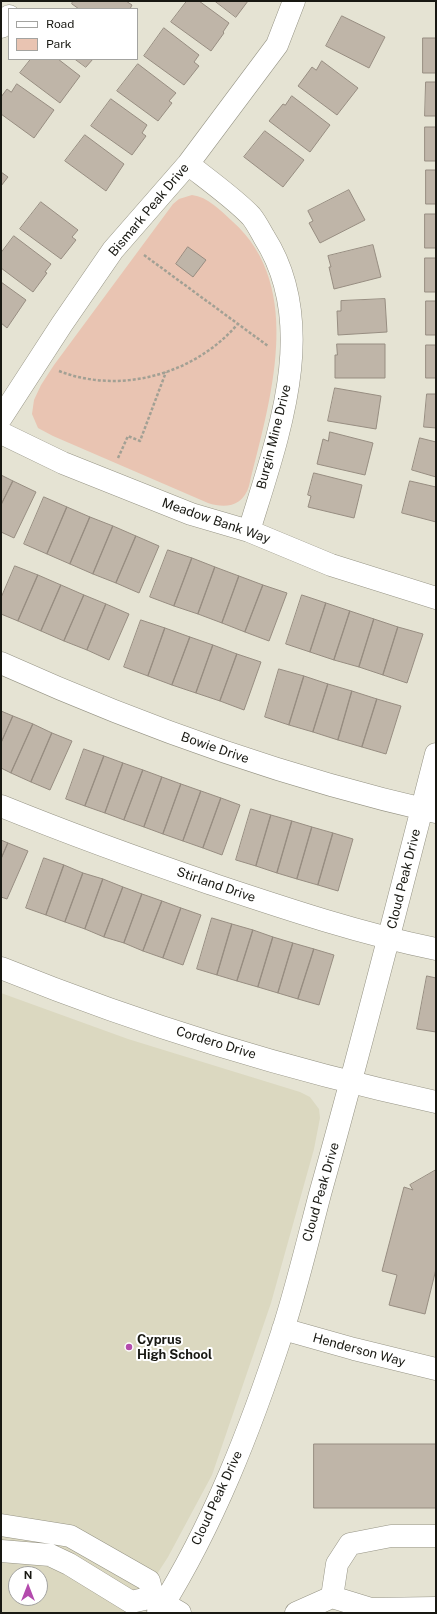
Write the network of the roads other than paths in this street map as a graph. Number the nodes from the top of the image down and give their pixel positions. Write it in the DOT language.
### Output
graph roads {
  1 [pos="294,1"];
  2 [pos="8,17"];
  3 [pos="1,27"];
  4 [pos="188,164"];
  5 [pos="1,418"];
  6 [pos="1,433"];
  7 [pos="249,531"];
  8 [pos="436,598"];
  9 [pos="1,663"];
  10 [pos="436,754"];
  11 [pos="1,806"];
  12 [pos="429,810"];
  13 [pos="389,938"];
  14 [pos="436,949"];
  15 [pos="1,968"];
  16 [pos="352,1082"];
  17 [pos="436,1102"];
  18 [pos="283,1329"];
  19 [pos="436,1369"];
  20 [pos="1,1525"];
  21 [pos="436,1536"];
  22 [pos="1,1551"];
  23 [pos="332,1597"];
  24 [pos="164,1607"];
  25 [pos="436,1608"];
  26 [pos="296,1613"];
  1 -- 4 [label="street, Bismark Peak Drive"];
  2 -- 3 [label="street"];
  4 -- 5 [label="street, Bismark Peak Drive"];
  4 -- 7 [label="street, Burgin Mine Drive"];
  6 -- 7 [label="street, Meadow Bank Way"];
  7 -- 8 [label="street, Meadow Bank Way"];
  9 -- 12 [label="street, Bowie Drive"];
  10 -- 12 [label="street, Cloud Peak Drive"];
  11 -- 13 [label="street, Stirland Drive"];
  12 -- 13 [label="street, Cloud Peak Drive"];
  13 -- 14 [label="street, Stirland Drive"];
  13 -- 16 [label="street, Cloud Peak Drive"];
  15 -- 16 [label="street, Cordero Drive"];
  16 -- 17 [label="street, Cordero Drive"];
  16 -- 18 [label="street, Cloud Peak Drive"];
  18 -- 19 [label="street, Henderson Way"];
  18 -- 24 [label="street, Cloud Peak Drive"];
  20 -- 24 [label="street"];
  21 -- 23 [label="street"];
  22 -- 24 [label="street"];
  23 -- 25 [label="street"];
  23 -- 26 [label="street"];
}
